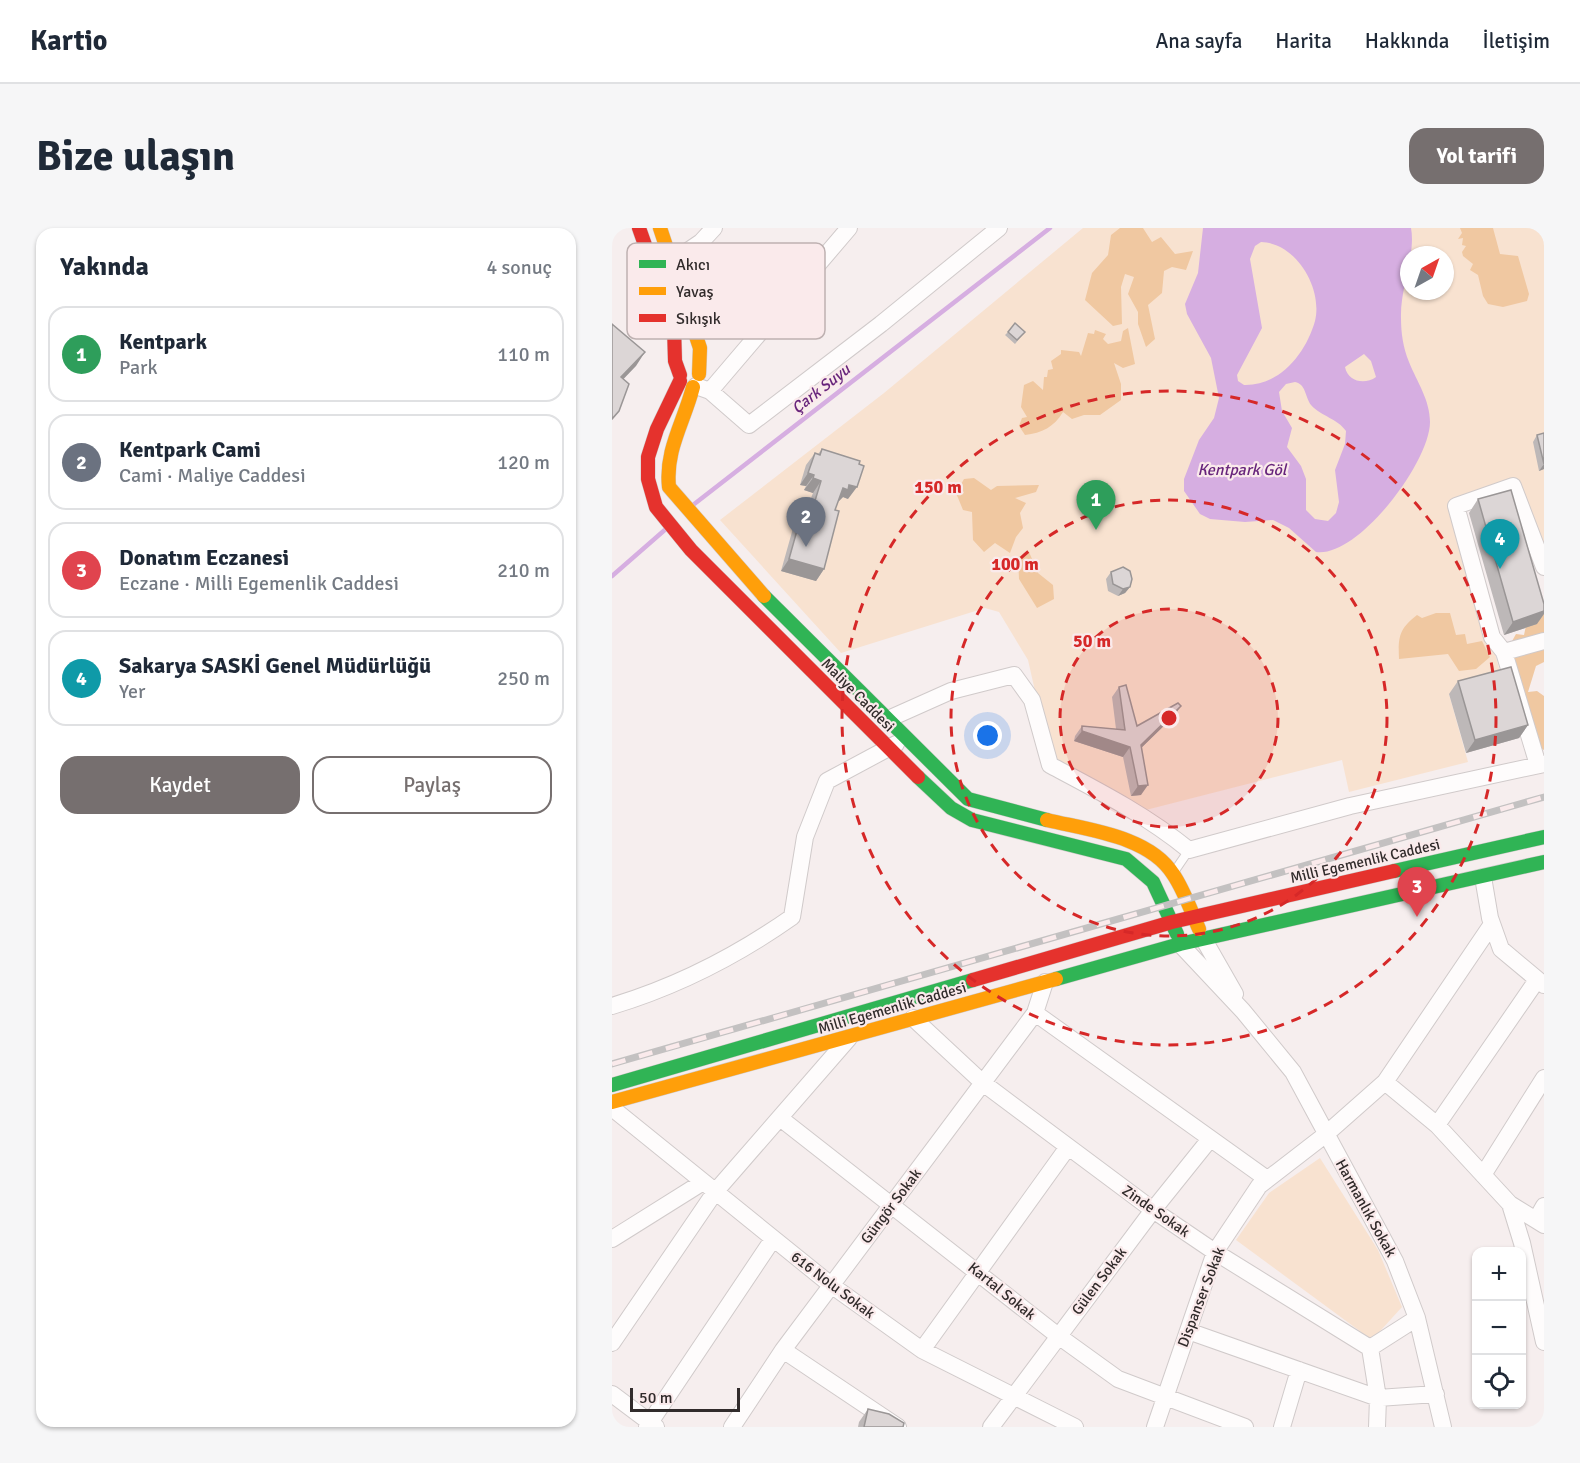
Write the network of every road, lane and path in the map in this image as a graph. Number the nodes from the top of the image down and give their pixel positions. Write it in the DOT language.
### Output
graph roads {
  1 [pos="639,228"];
  2 [pos="660,228"];
  3 [pos="714,228"];
  4 [pos="849,228"];
  5 [pos="999,228"];
  6 [pos="644,243"];
  7 [pos="666,243"];
  8 [pos="700,243"];
  9 [pos="825,252"];
  10 [pos="674,339"];
  11 [pos="697,339"];
  12 [pos="737,339"];
  13 [pos="693,382"];
  14 [pos="1543,553"];
  15 [pos="1544,641"];
  16 [pos="1504,652"];
  17 [pos="886,720"];
  18 [pos="905,739"];
  19 [pos="888,749"];
  20 [pos="1541,764"];
  21 [pos="1544,837"];
  22 [pos="1189,850"];
  23 [pos="1544,862"];
  24 [pos="1173,873"];
  25 [pos="1483,877"];
  26 [pos="1194,917"];
  27 [pos="1172,922"];
  28 [pos="1492,924"];
  29 [pos="1203,938"];
  30 [pos="1180,944"];
  31 [pos="1539,978"];
  32 [pos="1045,982"];
  33 [pos="612,1005"];
  34 [pos="1243,1011"];
  35 [pos="1035,1013"];
  36 [pos="913,1018"];
  37 [pos="849,1038"];
  38 [pos="1544,1078"];
  39 [pos="1385,1082"];
  40 [pos="983,1083"];
  41 [pos="612,1085"];
  42 [pos="612,1102"];
  43 [pos="612,1108"];
  44 [pos="780,1118"];
  45 [pos="1437,1125"];
  46 [pos="1325,1135"];
  47 [pos="1210,1138"];
  48 [pos="1068,1147"];
  49 [pos="1483,1175"];
  50 [pos="1268,1179"];
  51 [pos="709,1187"];
  52 [pos="1510,1204"];
  53 [pos="891,1206"];
  54 [pos="1153,1210"];
  55 [pos="1541,1217"];
  56 [pos="612,1239"];
  57 [pos="773,1239"];
  58 [pos="1215,1252"];
  59 [pos="979,1272"];
  60 [pos="831,1286"];
  61 [pos="1417,1318"];
  62 [pos="1188,1331"];
  63 [pos="1058,1335"];
  64 [pos="1544,1342"];
  65 [pos="612,1343"];
  66 [pos="1370,1348"];
  67 [pos="783,1350"];
  68 [pos="922,1350"];
  69 [pos="1299,1370"];
  70 [pos="1014,1394"];
  71 [pos="1436,1394"];
  72 [pos="612,1395"];
  73 [pos="1378,1398"];
  74 [pos="1164,1399"];
  75 [pos="651,1426"];
  76 [pos="732,1427"];
  77 [pos="898,1427"];
  78 [pos="991,1427"];
  79 [pos="1075,1427"];
  80 [pos="1155,1427"];
  81 [pos="1245,1427"];
  82 [pos="1282,1427"];
  83 [pos="1377,1427"];
  84 [pos="1443,1427"];
  1 -- 6 [label="main road, Maliye Caddesi"];
  2 -- 7 [label="main road, Maliye Caddesi"];
  3 -- 8 [label="street"];
  4 -- 9 [label="street"];
  5 -- 13 [label="street"];
  10 -- 13 [label="main road, Maliye Caddesi"];
  11 -- 13 [label="main road, Maliye Caddesi"];
  12 -- 13 [label="street"];
  13 -- 17 [label="main road, Maliye Caddesi"];
  13 -- 19 [label="main road, Maliye Caddesi"];
  14 -- 16 [label="street"];
  15 -- 16 [label="street"];
  16 -- 20 [label="street"];
  17 -- 18 [label="main road, Maliye Caddesi"];
  17 -- 22 [label="street"];
  18 -- 19 [label="street"];
  18 -- 24 [label="main road, Maliye Caddesi"];
  19 -- 27 [label="main road, Maliye Caddesi"];
  19 -- 33 [label="street"];
  20 -- 22 [label="street"];
  21 -- 26 [label="main road, Milli Egemenlik Caddesi"];
  22 -- 24 [label="lane"];
  23 -- 25 [label="main road"];
  24 -- 26 [label="main road, Maliye Caddesi"];
  25 -- 28 [label="street"];
  25 -- 29 [label="main road"];
  26 -- 27 [label="main road, Milli Egemenlik Caddesi"];
  26 -- 29 [label="main road, Maliye Caddesi"];
  27 -- 30 [label="main road, Maliye Caddesi"];
  27 -- 41 [label="main road, Milli Egemenlik Caddesi"];
  28 -- 31 [label="street"];
  28 -- 39 [label="street, Dispanser Sokak"];
  29 -- 30 [label="main road, Milli Egemenlik Caddesi"];
  29 -- 34 [label="street, Harmanlık Sokak"];
  30 -- 32 [label="main road, Milli Egemenlik Caddesi"];
  30 -- 34 [label="street, Harmanlık Sokak"];
  31 -- 45 [label="street"];
  32 -- 35 [label="street, Güngör Sokak"];
  32 -- 36 [label="main road, Milli Egemenlik Caddesi"];
  34 -- 46 [label="street, Harmanlık Sokak"];
  35 -- 40 [label="street, Güngör Sokak"];
  35 -- 47 [label="street"];
  36 -- 37 [label="main road, Milli Egemenlik Caddesi"];
  36 -- 40 [label="street, Zinde Sokak"];
  37 -- 42 [label="main road, Milli Egemenlik Caddesi"];
  37 -- 44 [label="street"];
  38 -- 49 [label="street"];
  39 -- 45 [label="street"];
  39 -- 46 [label="street, Dispanser Sokak"];
  40 -- 48 [label="street, Zinde Sokak"];
  40 -- 53 [label="street, Güngör Sokak"];
  43 -- 51 [label="street, 616 Nolu Sokak"];
  44 -- 51 [label="street"];
  44 -- 53 [label="street, Kartal Sokak"];
  45 -- 49 [label="street"];
  46 -- 50 [label="street, Dispanser Sokak"];
  46 -- 61 [label="street, Harmanlık Sokak"];
  47 -- 50 [label="street"];
  47 -- 54 [label="street, Gülen Sokak"];
  48 -- 54 [label="street, Zinde Sokak"];
  48 -- 59 [label="street"];
  49 -- 52 [label="street"];
  50 -- 58 [label="street, Dispanser Sokak"];
  51 -- 56 [label="street"];
  51 -- 57 [label="street, 616 Nolu Sokak"];
  51 -- 65 [label="street"];
  52 -- 55 [label="street"];
  52 -- 64 [label="street"];
  53 -- 59 [label="street, Kartal Sokak"];
  53 -- 60 [label="street, Güngör Sokak"];
  54 -- 58 [label="street, Zinde Sokak"];
  54 -- 63 [label="street, Gülen Sokak"];
  57 -- 60 [label="street, 616 Nolu Sokak"];
  57 -- 75 [label="street"];
  58 -- 62 [label="street, Dispanser Sokak"];
  58 -- 66 [label="street, Zinde Sokak"];
  59 -- 63 [label="street, Kartal Sokak"];
  59 -- 68 [label="street"];
  60 -- 67 [label="street, Güngör Sokak"];
  60 -- 68 [label="street, 616 Nolu Sokak"];
  61 -- 66 [label="street"];
  61 -- 71 [label="street, Harmanlık Sokak"];
  62 -- 69 [label="street"];
  62 -- 74 [label="street, Dispanser Sokak"];
  63 -- 70 [label="street, Gülen Sokak"];
  63 -- 74 [label="street, Kartal Sokak"];
  66 -- 73 [label="street"];
  67 -- 76 [label="street, Güngör Sokak"];
  67 -- 77 [label="street"];
  68 -- 70 [label="street, 616 Nolu Sokak"];
  69 -- 73 [label="street"];
  69 -- 82 [label="street"];
  70 -- 78 [label="street, Gülen Sokak"];
  70 -- 79 [label="street, 616 Nolu Sokak"];
  71 -- 73 [label="street"];
  71 -- 84 [label="street, Harmanlık Sokak"];
  72 -- 75 [label="street"];
  73 -- 83 [label="street"];
  74 -- 80 [label="street, Dispanser Sokak"];
  74 -- 81 [label="street, Kartal Sokak"];
}
